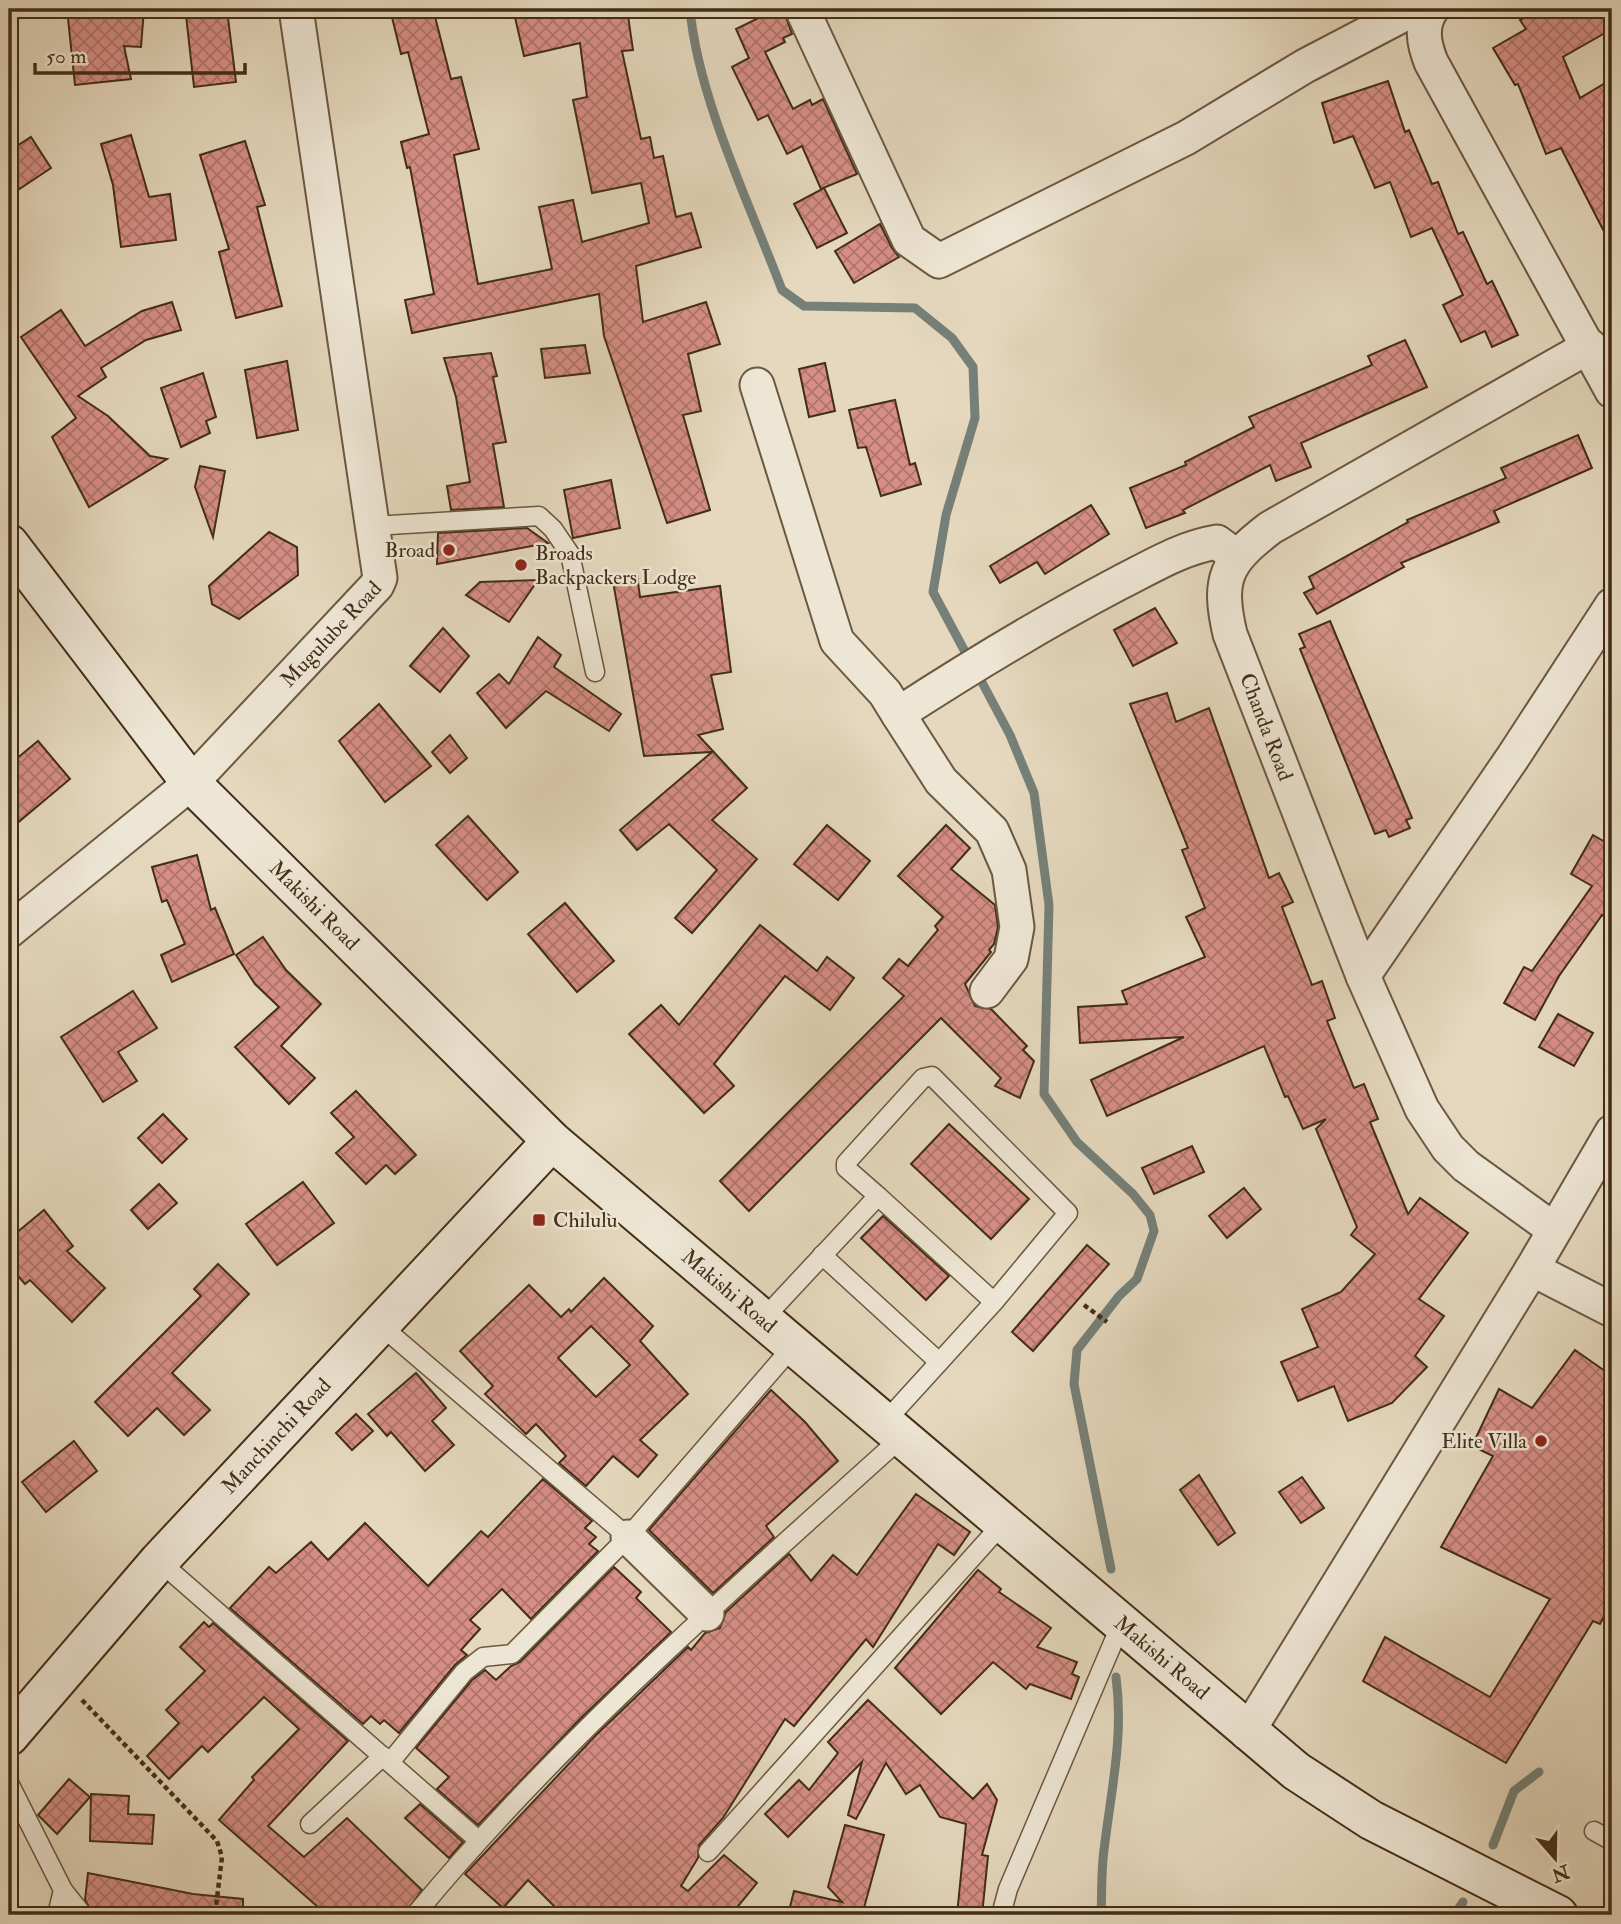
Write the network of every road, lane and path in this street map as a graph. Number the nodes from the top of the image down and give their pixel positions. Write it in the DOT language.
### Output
graph roads {
  1 [pos="296,9"];
  2 [pos="802,9"];
  3 [pos="1414,9"];
  4 [pos="1432,9"];
  5 [pos="1590,346"];
  6 [pos="757,385"];
  7 [pos="1612,391"];
  8 [pos="373,526"];
  9 [pos="9,544"];
  10 [pos="1237,557"];
  11 [pos="1612,605"];
  12 [pos="596,672"];
  13 [pos="898,714"];
  14 [pos="191,783"];
  15 [pos="9,931"];
  16 [pos="1363,976"];
  17 [pos="987,991"];
  18 [pos="1612,1132"];
  19 [pos="552,1141"];
  20 [pos="878,1196"];
  21 [pos="1553,1230"];
  22 [pos="822,1255"];
  23 [pos="1532,1269"];
  24 [pos="993,1302"];
  25 [pos="1084,1305"];
  26 [pos="1612,1310"];
  27 [pos="764,1318"];
  28 [pos="1107,1322"];
  29 [pos="379,1324"];
  30 [pos="794,1345"];
  31 [pos="939,1362"];
  32 [pos="892,1431"];
  33 [pos="1004,1522"];
  34 [pos="628,1537"];
  35 [pos="159,1561"];
  36 [pos="707,1614"];
  37 [pos="1121,1624"];
  38 [pos="60,1677"];
  39 [pos="1247,1732"];
  40 [pos="9,1735"];
  41 [pos="387,1759"];
  42 [pos="9,1783"];
  43 [pos="310,1824"];
  44 [pos="1594,1831"];
  45 [pos="477,1839"];
  46 [pos="1612,1841"];
  47 [pos="708,1852"];
  48 [pos="63,1890"];
  49 [pos="57,1915"];
  50 [pos="83,1915"];
  51 [pos="215,1915"];
  52 [pos="415,1915"];
  53 [pos="1001,1915"];
  54 [pos="1558,1915"];
  1 -- 8 [label="street, Mugulube Road"];
  2 -- 3 [label="street"];
  4 -- 5 [label="street"];
  5 -- 7 [label="street"];
  5 -- 10 [label="street, Chanda Road"];
  6 -- 13 [label="street"];
  8 -- 12 [label="lane"];
  8 -- 14 [label="street, Mugulube Road"];
  9 -- 14 [label="main road, Makishi Road"];
  10 -- 13 [label="street"];
  10 -- 16 [label="street, Chanda Road"];
  11 -- 16 [label="street"];
  13 -- 17 [label="street"];
  14 -- 15 [label="street, Mugulube Road"];
  14 -- 19 [label="main road, Makishi Road"];
  16 -- 21 [label="street, Chanda Road"];
  18 -- 21 [label="street"];
  19 -- 27 [label="main road, Makishi Road"];
  19 -- 29 [label="main road, Manchinchi Road"];
  20 -- 22 [label="lane"];
  20 -- 24 [label="lane"];
  20 -- 24 [label="lane"];
  21 -- 23 [label="street"];
  22 -- 27 [label="lane"];
  22 -- 31 [label="lane"];
  23 -- 26 [label="street"];
  23 -- 39 [label="street"];
  24 -- 31 [label="lane"];
  25 -- 28 [label="path"];
  27 -- 30 [label="main road, Makishi Road"];
  29 -- 34 [label="lane"];
  29 -- 35 [label="main road, Manchinchi Road"];
  30 -- 32 [label="main road, Makishi Road"];
  30 -- 34 [label="lane"];
  31 -- 32 [label="lane"];
  32 -- 33 [label="main road, Makishi Road"];
  32 -- 36 [label="lane"];
  33 -- 37 [label="main road, Makishi Road"];
  33 -- 47 [label="lane"];
  34 -- 36 [label="street"];
  34 -- 41 [label="lane"];
  35 -- 38 [label="main road, Manchinchi Road"];
  35 -- 41 [label="lane"];
  36 -- 45 [label="lane"];
  37 -- 39 [label="main road, Makishi Road"];
  37 -- 53 [label="lane"];
  38 -- 40 [label="main road, Manchinchi Road"];
  38 -- 51 [label="path"];
  39 -- 54 [label="main road, Makishi Road"];
  41 -- 43 [label="lane"];
  41 -- 45 [label="lane"];
  42 -- 48 [label="lane"];
  44 -- 46 [label="lane"];
  45 -- 52 [label="lane"];
  48 -- 49 [label="lane"];
  48 -- 50 [label="lane"];
}
